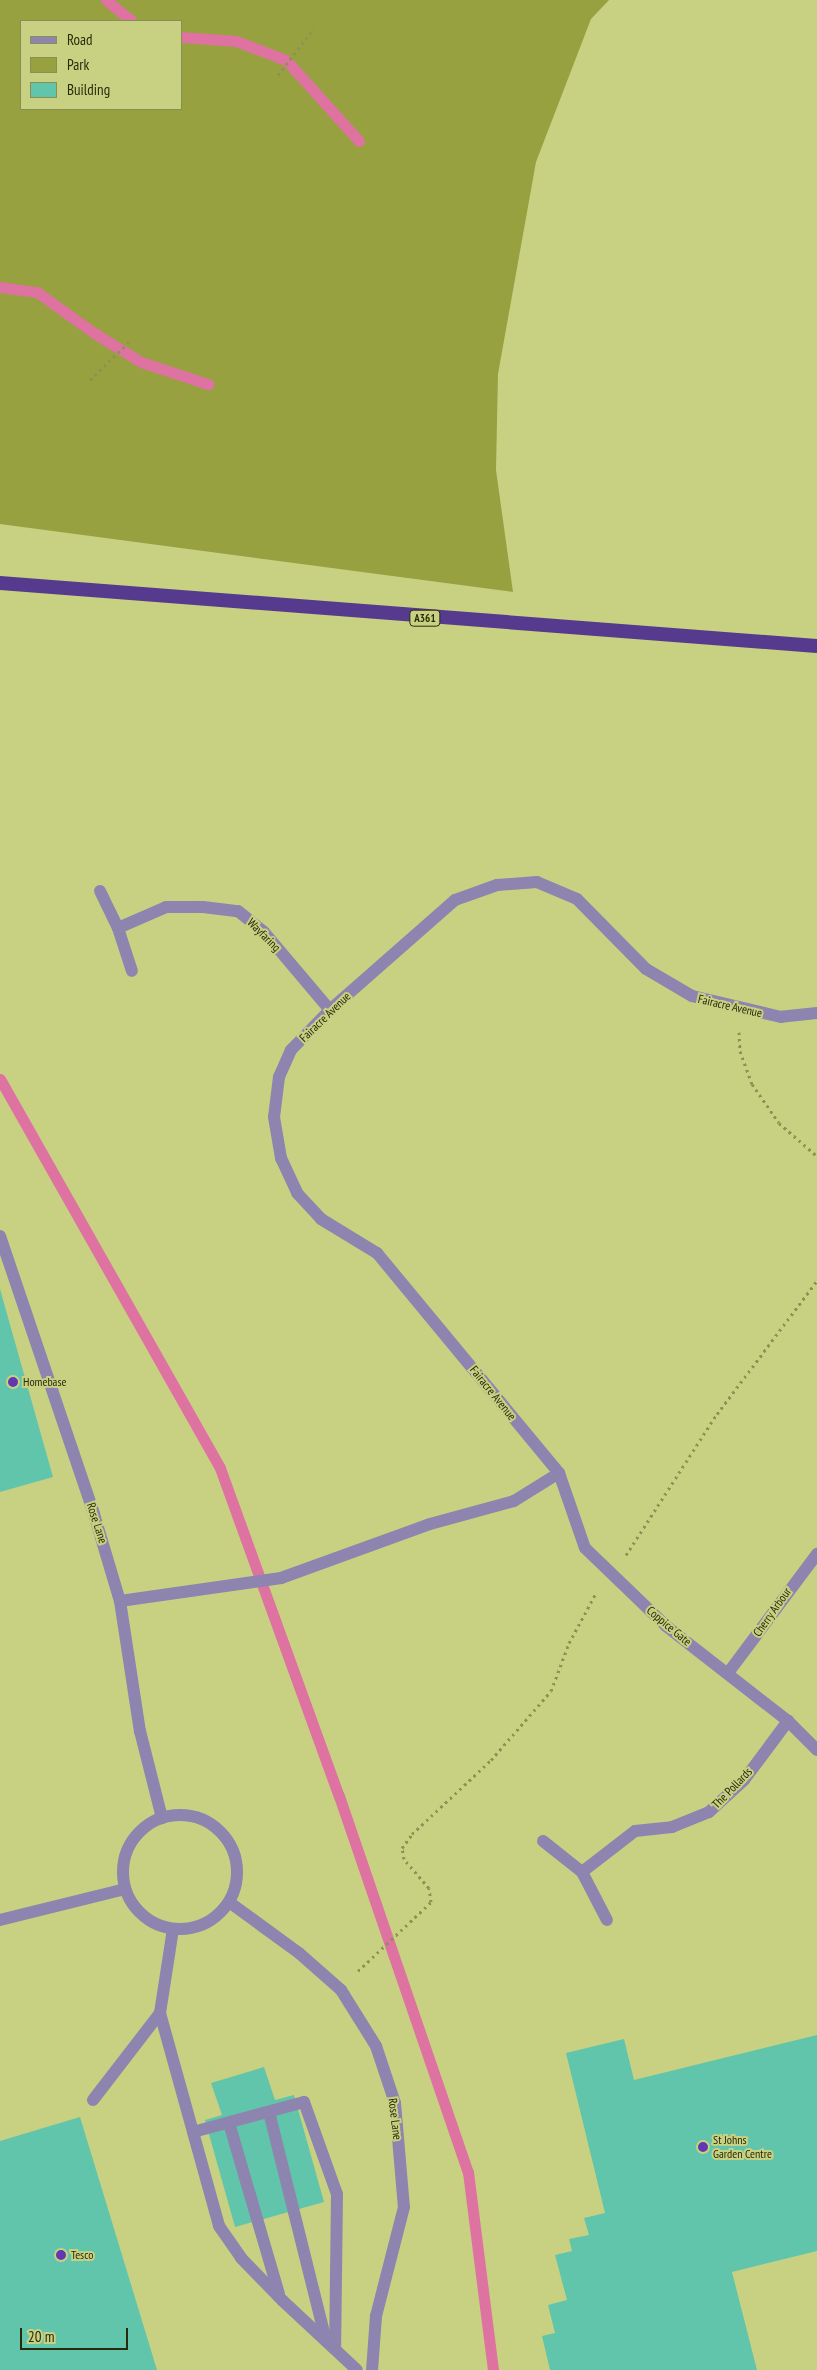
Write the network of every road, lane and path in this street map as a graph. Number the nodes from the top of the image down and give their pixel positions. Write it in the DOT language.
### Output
graph roads {
  1 [pos="314,28"];
  2 [pos="278,75"];
  3 [pos="129,342"];
  4 [pos="90,380"];
  5 [pos="0,583"];
  6 [pos="817,646"];
  7 [pos="100,891"];
  8 [pos="118,928"];
  9 [pos="132,971"];
  10 [pos="737,1008"];
  11 [pos="330,1010"];
  12 [pos="817,1013"];
  13 [pos="817,1156"];
  14 [pos="0,1236"];
  15 [pos="817,1280"];
  16 [pos="559,1473"];
  17 [pos="817,1554"];
  18 [pos="612,1573"];
  19 [pos="120,1601"];
  20 [pos="728,1673"];
  21 [pos="788,1721"];
  22 [pos="817,1750"];
  23 [pos="162,1818"];
  24 [pos="543,1841"];
  25 [pos="582,1872"];
  26 [pos="125,1889"];
  27 [pos="229,1902"];
  28 [pos="0,1920"];
  29 [pos="607,1920"];
  30 [pos="173,1929"];
  31 [pos="341,1990"];
  32 [pos="160,2013"];
  33 [pos="94,2100"];
  34 [pos="269,2112"];
  35 [pos="229,2123"];
  36 [pos="193,2132"];
  37 [pos="280,2296"];
  38 [pos="331,2345"];
  39 [pos="357,2370"];
  40 [pos="372,2370"];
  1 -- 2 [label="path"];
  3 -- 4 [label="path"];
  5 -- 6 [label="highway, A361"];
  7 -- 8 [label="street"];
  8 -- 9 [label="street"];
  8 -- 11 [label="street, Wayfaring"];
  10 -- 11 [label="street, Fairacre Avenue"];
  10 -- 12 [label="street, Fairacre Avenue"];
  10 -- 13 [label="path"];
  11 -- 16 [label="street, Fairacre Avenue"];
  14 -- 19 [label="street, Rose Lane"];
  15 -- 18 [label="path"];
  16 -- 18 [label="street, Coppice Gate"];
  16 -- 19 [label="street"];
  17 -- 20 [label="street, Cherry Arbour"];
  18 -- 20 [label="street, Coppice Gate"];
  18 -- 31 [label="path"];
  19 -- 23 [label="street, Rose Lane"];
  20 -- 21 [label="street, Coppice Gate"];
  21 -- 22 [label="street, Coppice Gate"];
  21 -- 25 [label="street, The Pollards"];
  23 -- 26 [label="street"];
  23 -- 27 [label="street"];
  24 -- 25 [label="street"];
  25 -- 29 [label="street"];
  26 -- 28 [label="street"];
  26 -- 30 [label="street"];
  27 -- 30 [label="street"];
  27 -- 31 [label="street, Rose Lane"];
  30 -- 32 [label="street"];
  31 -- 40 [label="street, Rose Lane"];
  32 -- 33 [label="street"];
  32 -- 36 [label="street"];
  34 -- 35 [label="street"];
  34 -- 38 [label="street"];
  34 -- 38 [label="street"];
  35 -- 36 [label="street"];
  35 -- 37 [label="street"];
  36 -- 37 [label="street"];
  37 -- 38 [label="street"];
  38 -- 39 [label="street"];
}
